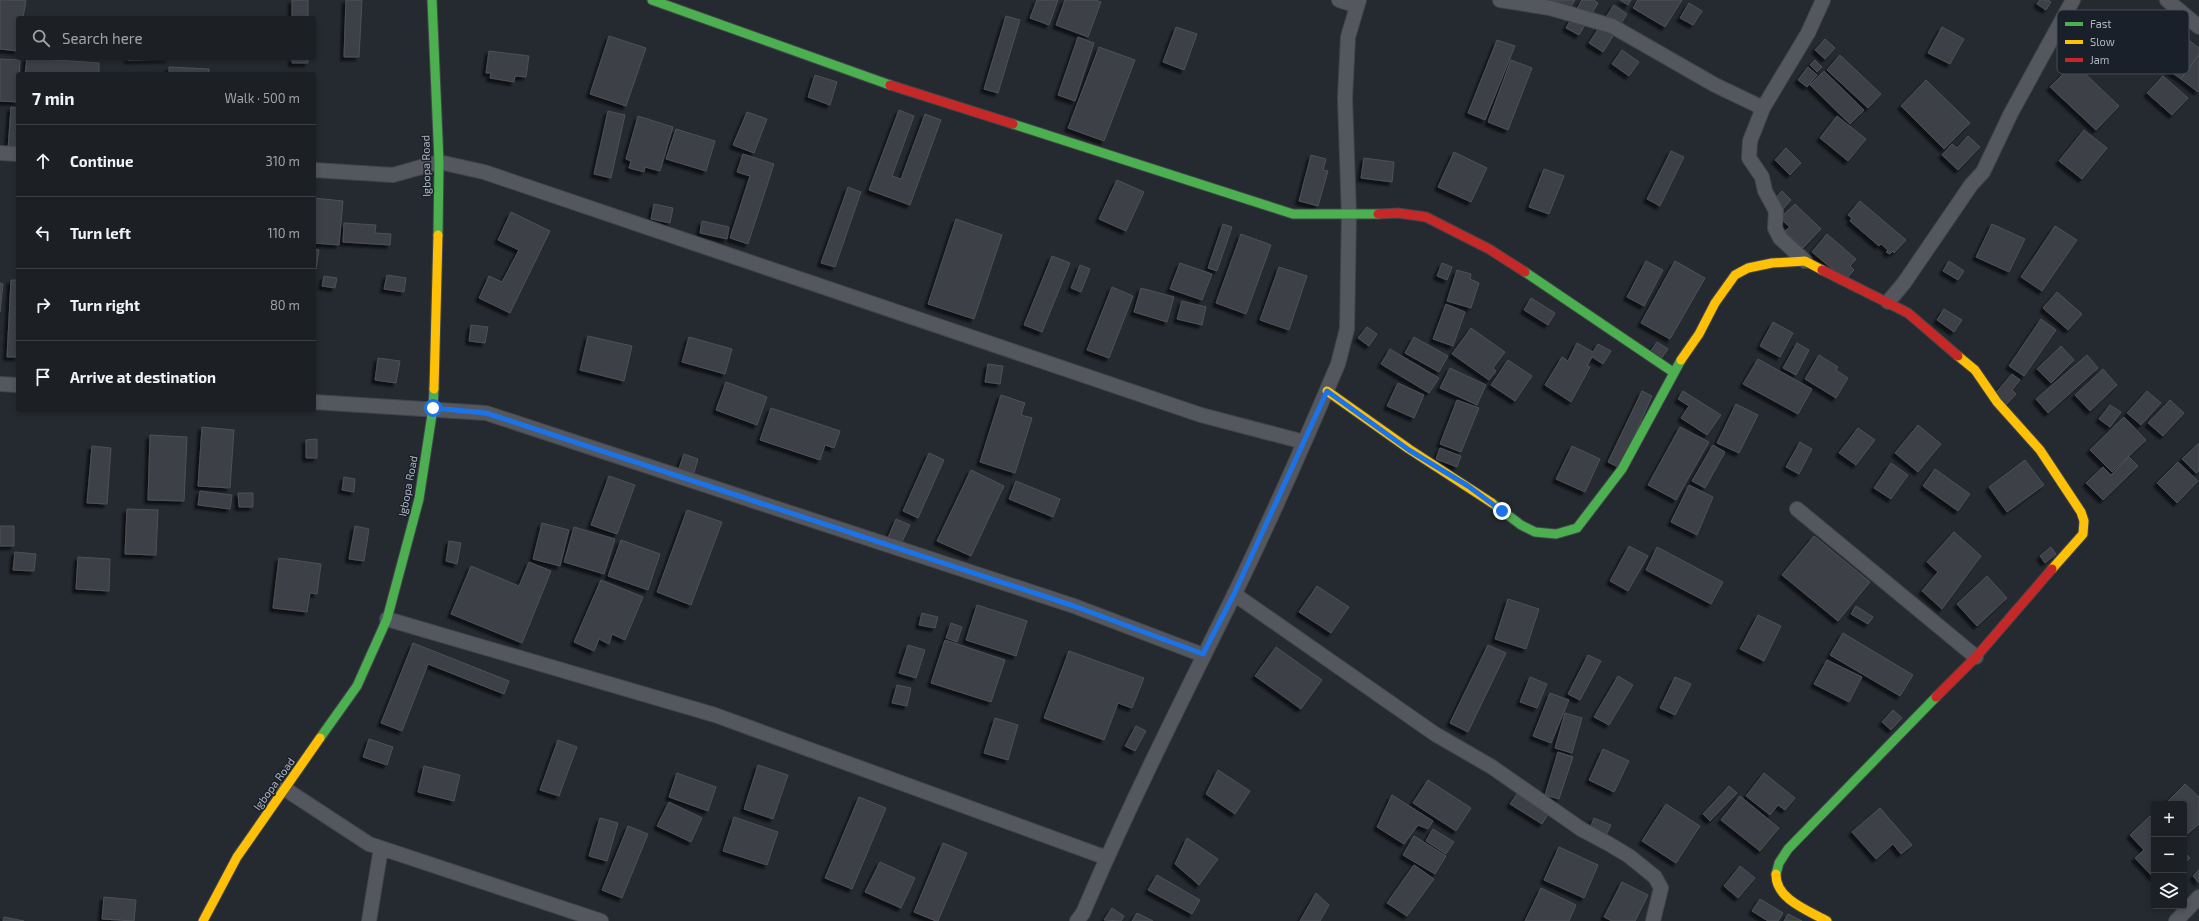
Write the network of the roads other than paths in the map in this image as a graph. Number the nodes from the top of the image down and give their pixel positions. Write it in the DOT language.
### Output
graph roads {
  1 [pos="432,0"];
  2 [pos="652,0"];
  3 [pos="1339,0"];
  4 [pos="1500,0"];
  5 [pos="1822,0"];
  6 [pos="2073,0"];
  7 [pos="2167,0"];
  8 [pos="1358,3"];
  9 [pos="2068,10"];
  10 [pos="2180,10"];
  11 [pos="2189,14"];
  12 [pos="2189,18"];
  13 [pos="2199,18"];
  14 [pos="2199,27"];
  15 [pos="2057,29"];
  16 [pos="1763,108"];
  17 [pos="0,153"];
  18 [pos="16,154"];
  19 [pos="438,162"];
  20 [pos="316,170"];
  21 [pos="1349,216"];
  22 [pos="1805,261"];
  23 [pos="1888,302"];
  24 [pos="1673,372"];
  25 [pos="0,384"];
  26 [pos="16,385"];
  27 [pos="1327,391"];
  28 [pos="316,402"];
  29 [pos="433,408"];
  30 [pos="1304,442"];
  31 [pos="1797,509"];
  32 [pos="1234,594"];
  33 [pos="387,619"];
  34 [pos="1203,654"];
  35 [pos="1976,657"];
  36 [pos="285,789"];
  37 [pos="380,848"];
  38 [pos="1107,858"];
  39 [pos="2199,897"];
  40 [pos="1085,918"];
  41 [pos="203,921"];
  42 [pos="369,921"];
  43 [pos="601,921"];
  44 [pos="1653,921"];
  45 [pos="1827,921"];
  46 [pos="2176,921"];
  1 -- 19 [label="street, Igbopa Road"];
  2 -- 21 [label="street"];
  3 -- 8 [label="street"];
  4 -- 16 [label="street"];
  5 -- 16 [label="street"];
  6 -- 9 [label="street"];
  7 -- 10 [label="street"];
  8 -- 21 [label="street"];
  11 -- 13 [label="street"];
  12 -- 14 [label="street"];
  15 -- 23 [label="street"];
  16 -- 22 [label="street"];
  17 -- 18 [label="street"];
  19 -- 20 [label="street"];
  19 -- 29 [label="street, Igbopa Road"];
  19 -- 30 [label="street"];
  21 -- 24 [label="street"];
  21 -- 27 [label="street"];
  22 -- 23 [label="street"];
  22 -- 24 [label="street"];
  23 -- 35 [label="street"];
  24 -- 27 [label="street"];
  25 -- 26 [label="street"];
  27 -- 30 [label="street"];
  28 -- 29 [label="street"];
  29 -- 33 [label="street, Igbopa Road"];
  29 -- 34 [label="street"];
  30 -- 32 [label="street"];
  31 -- 35 [label="street"];
  32 -- 34 [label="street"];
  32 -- 44 [label="street"];
  33 -- 36 [label="street, Igbopa Road"];
  33 -- 38 [label="street"];
  34 -- 38 [label="street"];
  35 -- 45 [label="street"];
  36 -- 37 [label="street"];
  36 -- 41 [label="street, Igbopa Road"];
  37 -- 42 [label="street"];
  37 -- 43 [label="street"];
  38 -- 40 [label="street"];
  39 -- 46 [label="street"];
}
